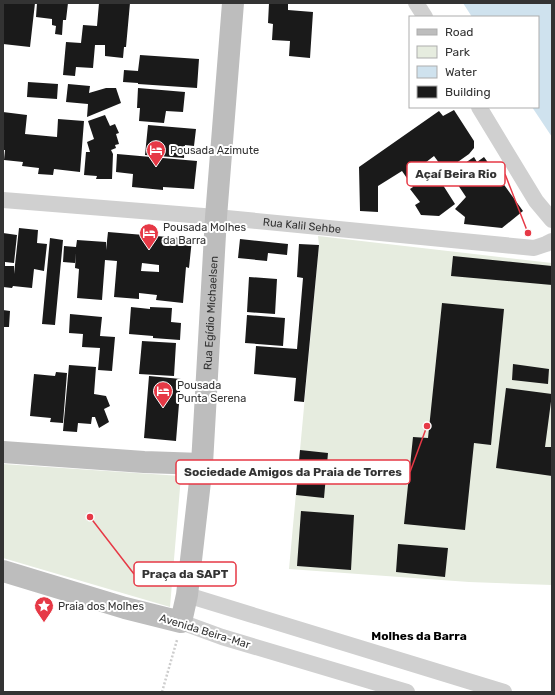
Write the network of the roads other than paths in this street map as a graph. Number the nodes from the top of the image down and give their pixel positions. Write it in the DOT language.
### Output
graph roads {
  1 [pos="233,3"];
  2 [pos="416,3"];
  3 [pos="424,16"];
  4 [pos="480,108"];
  5 [pos="3,200"];
  6 [pos="536,201"];
  7 [pos="216,217"];
  8 [pos="552,220"];
  9 [pos="552,228"];
  10 [pos="552,241"];
  11 [pos="3,452"];
  12 [pos="202,464"];
  13 [pos="3,571"];
  14 [pos="187,596"];
  15 [pos="181,622"];
  16 [pos="407,692"];
  17 [pos="504,692"];
  1 -- 7 [label="street, Rua Egídio Michaelsen"];
  2 -- 3 [label="street"];
  4 -- 6 [label="street"];
  5 -- 7 [label="street, Rua Kalil Sehbe"];
  6 -- 8 [label="street"];
  6 -- 9 [label="street"];
  7 -- 10 [label="street, Rua Kalil Sehbe"];
  7 -- 12 [label="street, Rua Egídio Michaelsen"];
  11 -- 12 [label="street"];
  12 -- 14 [label="street, Rua Egídio Michaelsen"];
  13 -- 15 [label="street, Avenida Beira-Mar"];
  14 -- 15 [label="street, Rua Egídio Michaelsen"];
  14 -- 17 [label="street"];
  15 -- 16 [label="street, Avenida Beira-Mar"];
}
